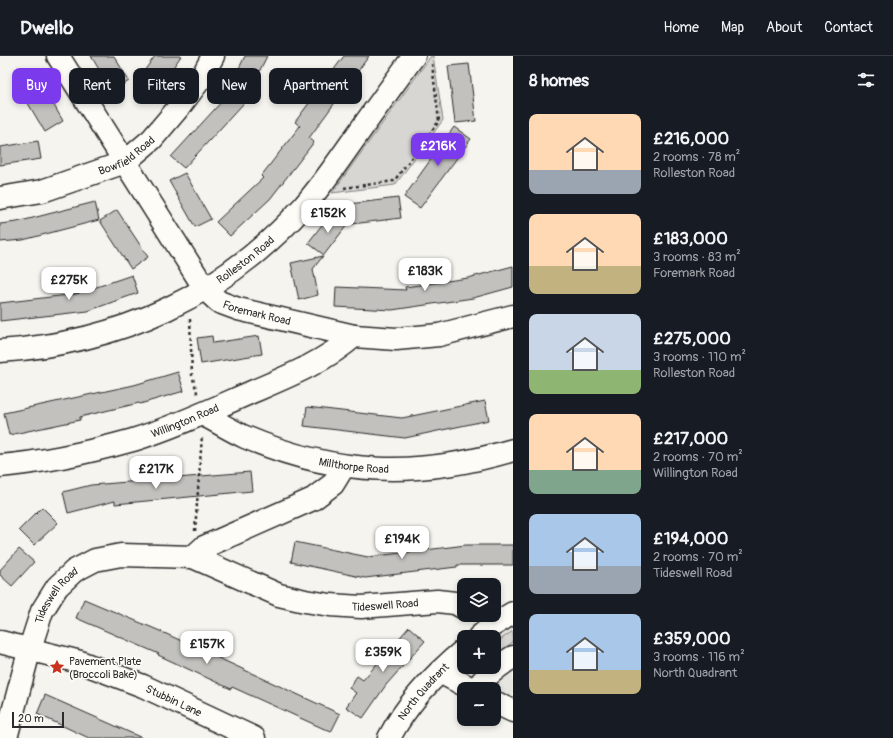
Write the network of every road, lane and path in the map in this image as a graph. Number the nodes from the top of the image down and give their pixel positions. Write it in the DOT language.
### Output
graph roads {
  1 [pos="58,56"];
  2 [pos="213,56"];
  3 [pos="422,57"];
  4 [pos="125,162"];
  5 [pos="326,178"];
  6 [pos="0,198"];
  7 [pos="205,289"];
  8 [pos="513,316"];
  9 [pos="354,336"];
  10 [pos="0,350"];
  11 [pos="202,414"];
  12 [pos="513,450"];
  13 [pos="0,466"];
  14 [pos="344,466"];
  15 [pos="193,557"];
  16 [pos="457,604"];
  17 [pos="513,613"];
  18 [pos="483,626"];
  19 [pos="0,642"];
  20 [pos="30,648"];
  21 [pos="457,656"];
  22 [pos="513,657"];
  23 [pos="440,672"];
  24 [pos="459,682"];
  25 [pos="481,682"];
  26 [pos="501,705"];
  27 [pos="513,711"];
  28 [pos="6,738"];
  29 [pos="254,738"];
  30 [pos="389,738"];
  1 -- 4 [label="street, Foremark Road"];
  2 -- 4 [label="street, Bowfield Road"];
  3 -- 5 [label="street, Rolleston Road"];
  3 -- 5 [label="path"];
  4 -- 6 [label="street, Bowfield Road"];
  4 -- 7 [label="street, Foremark Road"];
  5 -- 7 [label="street, Rolleston Road"];
  7 -- 9 [label="street, Foremark Road"];
  7 -- 10 [label="street, Rolleston Road"];
  8 -- 9 [label="street, Foremark Road"];
  9 -- 11 [label="street, Willington Road"];
  11 -- 13 [label="street, Willington Road"];
  11 -- 14 [label="street, Millthorpe Road"];
  12 -- 14 [label="street, Millthorpe Road"];
  14 -- 15 [label="street"];
  15 -- 16 [label="street, Tideswell Road"];
  15 -- 20 [label="street, Tideswell Road"];
  17 -- 18 [label="street"];
  19 -- 20 [label="street, Stubbin Lane"];
  20 -- 28 [label="street, Tideswell Road"];
  20 -- 29 [label="street, Stubbin Lane"];
  21 -- 23 [label="street, North Quadrant"];
  22 -- 25 [label="street"];
  23 -- 24 [label="street"];
  23 -- 30 [label="street, North Quadrant"];
  26 -- 27 [label="street"];
}
